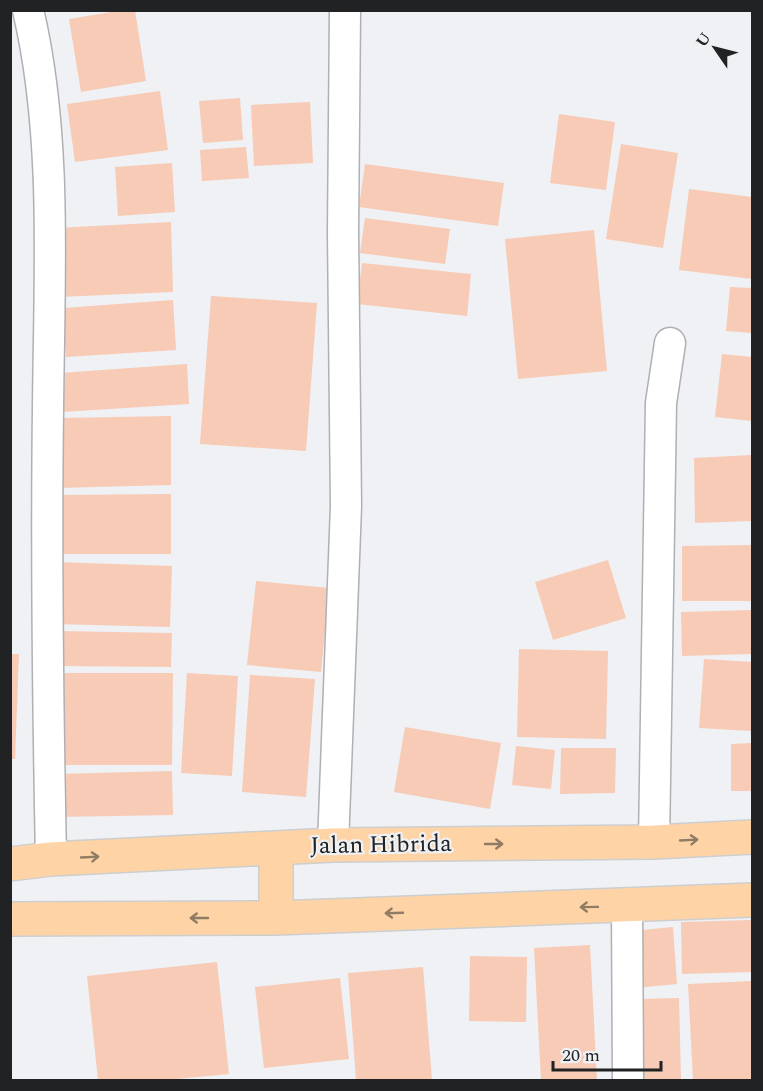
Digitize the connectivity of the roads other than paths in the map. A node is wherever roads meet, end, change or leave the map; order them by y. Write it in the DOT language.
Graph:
graph roads {
  1 [pos="18,10"];
  2 [pos="28,10"];
  3 [pos="345,10"];
  4 [pos="10,11"];
  5 [pos="670,343"];
  6 [pos="753,837"];
  7 [pos="654,842"];
  8 [pos="333,845"];
  9 [pos="276,849"];
  10 [pos="51,859"];
  11 [pos="10,864"];
  12 [pos="753,900"];
  13 [pos="627,907"];
  14 [pos="10,918"];
  15 [pos="276,918"];
  16 [pos="628,1080"];
  1 -- 4 [label="street"];
  2 -- 10 [label="street"];
  3 -- 8 [label="street"];
  5 -- 7 [label="street"];
  7 -- 6 [label="main road, Jalan Hibrida, one-way"];
  8 -- 7 [label="main road, Jalan Hibrida, one-way"];
  8 -- 9 [label="main road, Jalan Hibrida"];
  10 -- 9 [label="main road, Jalan Hibrida, one-way"];
  9 -- 15 [label="main road"];
  10 -- 11 [label="main road, Jalan Hibrida"];
  12 -- 13 [label="main road"];
  13 -- 15 [label="main road, one-way"];
  13 -- 16 [label="street"];
  15 -- 14 [label="main road, one-way"];
}
